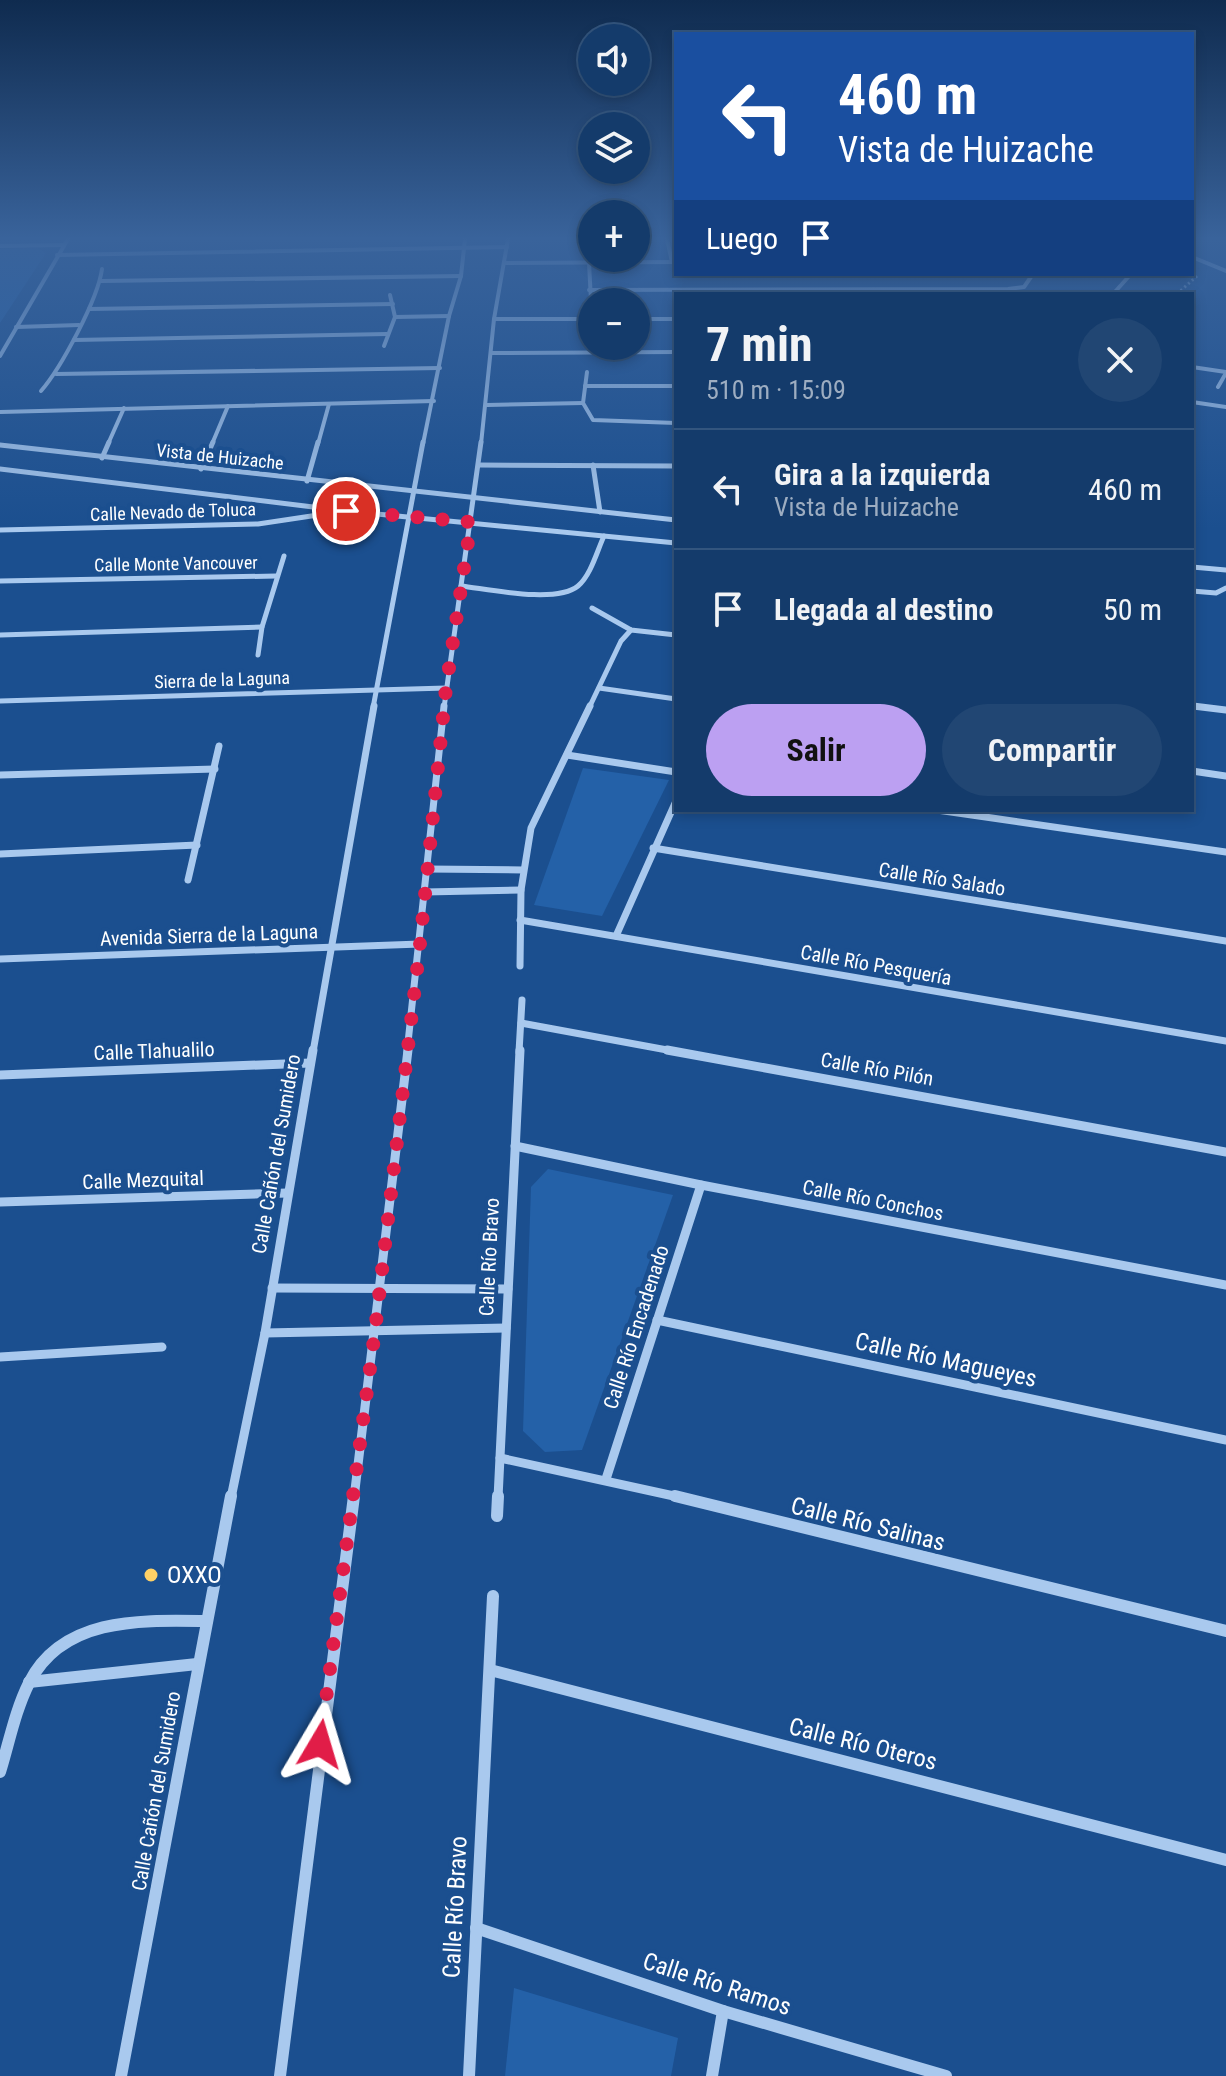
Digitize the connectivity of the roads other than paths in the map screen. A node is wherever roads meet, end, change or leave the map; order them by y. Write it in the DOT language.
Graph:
graph roads {
  1 [pos="11,336"];
  2 [pos="75,336"];
  3 [pos="289,336"];
  4 [pos="387,336"];
  5 [pos="446,336"];
  6 [pos="493,336"];
  7 [pos="74,340"];
  8 [pos="384,346"];
  9 [pos="674,352"];
  10 [pos="491,353"];
  11 [pos="0,356"];
  12 [pos="1194,367"];
  13 [pos="440,368"];
  14 [pos="587,372"];
  15 [pos="1226,373"];
  16 [pos="56,374"];
  17 [pos="585,386"];
  18 [pos="674,386"];
  19 [pos="1218,387"];
  20 [pos="41,391"];
  21 [pos="434,401"];
  22 [pos="1194,402"];
  23 [pos="583,403"];
  24 [pos="329,404"];
  25 [pos="487,405"];
  26 [pos="228,406"];
  27 [pos="1226,407"];
  28 [pos="124,408"];
  29 [pos="0,412"];
  30 [pos="674,423"];
  31 [pos="0,445"];
  32 [pos="102,458"];
  33 [pos="479,465"];
  34 [pos="593,465"];
  35 [pos="674,466"];
  36 [pos="0,469"];
  37 [pos="201,469"];
  38 [pos="307,481"];
  39 [pos="413,493"];
  40 [pos="474,498"];
  41 [pos="346,511"];
  42 [pos="600,512"];
  43 [pos="410,516"];
  44 [pos="674,520"];
  45 [pos="471,522"];
  46 [pos="0,530"];
  47 [pos="604,536"];
  48 [pos="674,543"];
  49 [pos="284,556"];
  50 [pos="1194,567"];
  51 [pos="1226,570"];
  52 [pos="276,576"];
  53 [pos="0,581"];
  54 [pos="461,586"];
  55 [pos="1226,588"];
  56 [pos="1194,591"];
  57 [pos="592,608"];
  58 [pos="262,627"];
  59 [pos="631,630"];
  60 [pos="0,635"];
  61 [pos="674,635"];
  62 [pos="258,655"];
  63 [pos="446,688"];
  64 [pos="599,688"];
  65 [pos="378,690"];
  66 [pos="674,699"];
  67 [pos="0,701"];
  68 [pos="1194,706"];
  69 [pos="1226,710"];
  70 [pos="219,746"];
  71 [pos="567,755"];
  72 [pos="215,769"];
  73 [pos="1194,771"];
  74 [pos="674,772"];
  75 [pos="0,775"];
  76 [pos="1226,776"];
  77 [pos="674,805"];
  78 [pos="951,812"];
  79 [pos="197,845"];
  80 [pos="653,848"];
  81 [pos="1226,852"];
  82 [pos="0,854"];
  83 [pos="427,869"];
  84 [pos="523,870"];
  85 [pos="188,880"];
  86 [pos="521,890"];
  87 [pos="425,892"];
  88 [pos="520,920"];
  89 [pos="616,936"];
  90 [pos="1226,941"];
  91 [pos="420,944"];
  92 [pos="330,946"];
  93 [pos="0,959"];
  94 [pos="520,966"];
  95 [pos="522,1000"];
  96 [pos="521,1023"];
  97 [pos="1226,1041"];
  98 [pos="310,1063"];
  99 [pos="0,1075"];
  100 [pos="515,1146"];
  101 [pos="1226,1152"];
  102 [pos="701,1185"];
  103 [pos="287,1193"];
  104 [pos="0,1202"];
  105 [pos="1226,1285"];
  106 [pos="272,1288"];
  107 [pos="378,1289"];
  108 [pos="508,1289"];
  109 [pos="657,1320"];
  110 [pos="506,1328"];
  111 [pos="375,1331"];
  112 [pos="265,1333"];
  113 [pos="162,1347"];
  114 [pos="0,1357"];
  115 [pos="1226,1440"];
  116 [pos="500,1458"];
  117 [pos="606,1479"];
  118 [pos="497,1516"];
  119 [pos="493,1596"];
  120 [pos="205,1621"];
  121 [pos="1226,1631"];
  122 [pos="197,1664"];
  123 [pos="490,1670"];
  124 [pos="29,1682"];
  125 [pos="0,1772"];
  126 [pos="1226,1860"];
  127 [pos="476,1928"];
  128 [pos="723,2011"];
  129 [pos="121,2076"];
  130 [pos="280,2076"];
  131 [pos="469,2076"];
  132 [pos="712,2076"];
  133 [pos="946,2076"];
  1 -- 11 [label="street"];
  2 -- 7 [label="street"];
  3 -- 7 [label="street"];
  4 -- 8 [label="street"];
  5 -- 13 [label="street, Calle Cañón del Sumidero"];
  6 -- 10 [label="street"];
  7 -- 16 [label="street"];
  9 -- 10 [label="street"];
  10 -- 25 [label="street"];
  12 -- 15 [label="street"];
  13 -- 16 [label="street"];
  13 -- 21 [label="street, Calle Cañón del Sumidero"];
  14 -- 17 [label="street"];
  15 -- 19 [label="street"];
  16 -- 20 [label="street"];
  17 -- 18 [label="street"];
  17 -- 23 [label="street"];
  21 -- 24 [label="street"];
  21 -- 39 [label="street, Calle Cañón del Sumidero"];
  22 -- 27 [label="street"];
  23 -- 25 [label="street"];
  23 -- 30 [label="street"];
  24 -- 26 [label="street"];
  24 -- 38 [label="street"];
  25 -- 33 [label="street"];
  26 -- 28 [label="street"];
  26 -- 37 [label="street"];
  28 -- 29 [label="street"];
  28 -- 32 [label="street"];
  31 -- 32 [label="street, Vista de Huizache"];
  32 -- 37 [label="street, Vista de Huizache"];
  33 -- 34 [label="street"];
  33 -- 40 [label="street"];
  34 -- 35 [label="street"];
  34 -- 42 [label="street"];
  36 -- 41 [label="street, Vista de Huizache"];
  37 -- 38 [label="street, Vista de Huizache"];
  38 -- 39 [label="street, Vista de Huizache"];
  39 -- 40 [label="street, Vista de Huizache"];
  39 -- 43 [label="street, Calle Cañón del Sumidero"];
  40 -- 42 [label="street, Vista de Huizache"];
  40 -- 45 [label="street"];
  41 -- 43 [label="street, Vista de Huizache"];
  41 -- 46 [label="street, Calle Nevado de Toluca"];
  42 -- 44 [label="street, Vista de Huizache"];
  43 -- 45 [label="street, Vista de Huizache"];
  43 -- 65 [label="street, Calle Cañón del Sumidero"];
  45 -- 47 [label="street, Vista de Huizache"];
  45 -- 54 [label="street"];
  47 -- 48 [label="street, Vista de Huizache"];
  47 -- 54 [label="street"];
  49 -- 52 [label="street"];
  50 -- 51 [label="street"];
  52 -- 53 [label="street, Calle Monte Vancouver"];
  52 -- 58 [label="street, Calle Monte Vancouver"];
  54 -- 63 [label="street"];
  55 -- 56 [label="street"];
  57 -- 59 [label="street"];
  58 -- 60 [label="street"];
  58 -- 62 [label="street, Calle Monte Vancouver"];
  59 -- 61 [label="street"];
  59 -- 64 [label="street"];
  63 -- 65 [label="street, Sierra de la Laguna"];
  63 -- 83 [label="street"];
  64 -- 66 [label="street"];
  64 -- 71 [label="street"];
  65 -- 67 [label="street, Sierra de la Laguna"];
  65 -- 92 [label="street, Calle Cañón del Sumidero"];
  68 -- 69 [label="street"];
  70 -- 72 [label="street"];
  71 -- 74 [label="street"];
  71 -- 84 [label="street"];
  72 -- 75 [label="street"];
  72 -- 79 [label="street"];
  73 -- 76 [label="street"];
  77 -- 80 [label="street"];
  78 -- 81 [label="street"];
  79 -- 82 [label="street"];
  79 -- 85 [label="street"];
  80 -- 89 [label="street"];
  80 -- 90 [label="street, Calle Río Salado"];
  83 -- 84 [label="street"];
  83 -- 87 [label="street"];
  84 -- 86 [label="street"];
  86 -- 87 [label="street"];
  86 -- 88 [label="street"];
  87 -- 91 [label="street"];
  88 -- 89 [label="street, Calle Río Pesquería"];
  88 -- 94 [label="street"];
  89 -- 97 [label="street, Calle Río Pesquería"];
  91 -- 92 [label="street, Avenida Sierra de la Laguna"];
  91 -- 107 [label="street"];
  92 -- 93 [label="street, Avenida Sierra de la Laguna"];
  92 -- 98 [label="street, Calle Cañón del Sumidero"];
  95 -- 96 [label="street, Calle Río Bravo"];
  96 -- 100 [label="street, Calle Río Bravo"];
  96 -- 101 [label="street, Calle Río Pilón"];
  98 -- 99 [label="street, Calle Tlahualilo"];
  98 -- 103 [label="street, Calle Cañón del Sumidero"];
  100 -- 102 [label="street, Calle Río Conchos"];
  100 -- 108 [label="street, Calle Río Bravo"];
  102 -- 105 [label="street, Calle Río Conchos"];
  102 -- 109 [label="street, Calle Río Encadenado"];
  103 -- 104 [label="street, Calle Mezquital"];
  103 -- 106 [label="street, Calle Cañón del Sumidero"];
  106 -- 107 [label="street"];
  106 -- 112 [label="street, Calle Cañón del Sumidero"];
  107 -- 108 [label="street"];
  107 -- 111 [label="street"];
  108 -- 110 [label="street, Calle Río Bravo"];
  109 -- 115 [label="street, Calle Río Magueyes"];
  109 -- 117 [label="street, Calle Río Encadenado"];
  110 -- 111 [label="street"];
  110 -- 116 [label="street, Calle Río Bravo"];
  111 -- 112 [label="street"];
  111 -- 130 [label="street"];
  112 -- 120 [label="street, Calle Cañón del Sumidero"];
  113 -- 114 [label="street"];
  116 -- 117 [label="street, Calle Río Salinas"];
  116 -- 118 [label="street, Calle Río Bravo"];
  117 -- 121 [label="street, Calle Río Salinas"];
  119 -- 123 [label="street, Calle Río Bravo"];
  120 -- 122 [label="street, Calle Cañón del Sumidero"];
  120 -- 124 [label="street"];
  122 -- 124 [label="street"];
  122 -- 129 [label="street, Calle Cañón del Sumidero"];
  123 -- 126 [label="street, Calle Río Oteros"];
  123 -- 127 [label="street, Calle Río Bravo"];
  124 -- 125 [label="street"];
  127 -- 128 [label="street, Calle Río Ramos"];
  127 -- 131 [label="street, Calle Río Bravo"];
  128 -- 132 [label="street"];
  128 -- 133 [label="street, Calle Río Ramos"];
}
